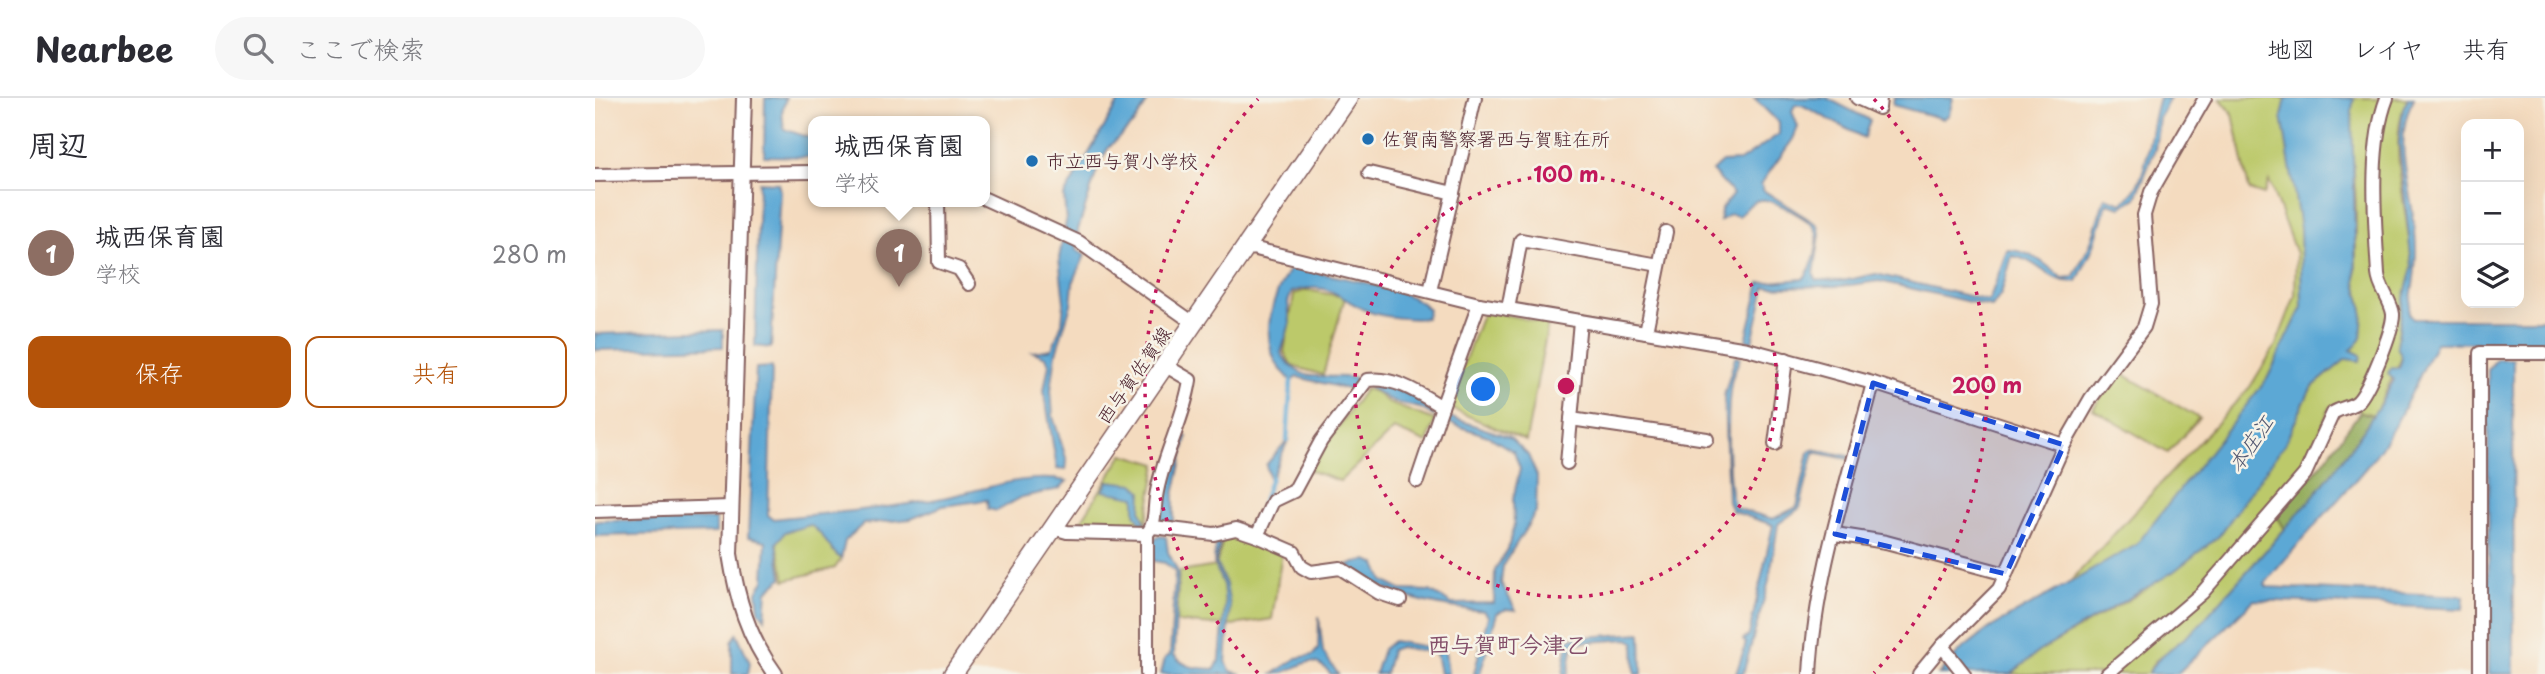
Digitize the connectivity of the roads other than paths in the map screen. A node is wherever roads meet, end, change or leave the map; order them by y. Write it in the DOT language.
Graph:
graph roads {
  1 [pos="744,98"];
  2 [pos="1348,98"];
  3 [pos="1475,98"];
  4 [pos="1857,98"];
  5 [pos="1881,98"];
  6 [pos="2205,98"];
  7 [pos="2387,98"];
  8 [pos="742,171"];
  9 [pos="808,172"];
  10 [pos="1369,173"];
  11 [pos="595,175"];
  12 [pos="1453,193"];
  13 [pos="990,202"];
  14 [pos="938,207"];
  15 [pos="1666,232"];
  16 [pos="1248,247"];
  17 [pos="1659,265"];
  18 [pos="969,284"];
  19 [pos="1430,291"];
  20 [pos="1479,304"];
  21 [pos="1508,309"];
  22 [pos="1580,321"];
  23 [pos="1195,324"];
  24 [pos="1646,332"];
  25 [pos="2545,353"];
  26 [pos="1786,359"];
  27 [pos="1166,366"];
  28 [pos="1873,383"];
  29 [pos="1442,407"];
  30 [pos="1571,419"];
  31 [pos="1707,439"];
  32 [pos="1775,444"];
  33 [pos="2064,444"];
  34 [pos="1567,463"];
  35 [pos="1417,481"];
  36 [pos="731,507"];
  37 [pos="595,511"];
  38 [pos="1053,528"];
  39 [pos="1150,530"];
  40 [pos="1835,534"];
  41 [pos="1257,536"];
  42 [pos="2006,574"];
  43 [pos="1400,600"];
  44 [pos="1943,648"];
  45 [pos="775,674"];
  46 [pos="953,674"];
  47 [pos="1147,674"];
  48 [pos="1810,674"];
  49 [pos="1919,674"];
  50 [pos="1963,674"];
  51 [pos="2107,674"];
  52 [pos="2480,674"];
  1 -- 8 [label="street"];
  2 -- 16 [label="main road, 西与賀佐賀線"];
  3 -- 12 [label="street"];
  4 -- 5 [label="street"];
  6 -- 33 [label="street"];
  7 -- 51 [label="street"];
  8 -- 9 [label="street"];
  8 -- 11 [label="street"];
  8 -- 36 [label="street"];
  10 -- 12 [label="street"];
  12 -- 19 [label="street"];
  13 -- 23 [label="street"];
  14 -- 18 [label="street"];
  15 -- 17 [label="street"];
  16 -- 19 [label="street"];
  16 -- 23 [label="main road, 西与賀佐賀線"];
  17 -- 21 [label="street"];
  17 -- 24 [label="street"];
  19 -- 20 [label="street"];
  20 -- 21 [label="street"];
  20 -- 29 [label="street"];
  21 -- 22 [label="street"];
  22 -- 24 [label="street"];
  22 -- 30 [label="street"];
  23 -- 27 [label="main road, 西与賀佐賀線"];
  24 -- 26 [label="street"];
  25 -- 52 [label="street"];
  26 -- 28 [label="street"];
  26 -- 32 [label="street"];
  27 -- 38 [label="main road, 西与賀佐賀線"];
  27 -- 39 [label="street"];
  28 -- 33 [label="street"];
  28 -- 40 [label="street"];
  29 -- 35 [label="street"];
  29 -- 41 [label="street"];
  30 -- 31 [label="street"];
  30 -- 34 [label="street"];
  33 -- 42 [label="street"];
  36 -- 37 [label="street"];
  36 -- 45 [label="street"];
  38 -- 39 [label="street"];
  38 -- 46 [label="main road, 西与賀佐賀線"];
  39 -- 41 [label="street"];
  39 -- 47 [label="street"];
  40 -- 42 [label="street"];
  40 -- 48 [label="street"];
  41 -- 43 [label="street"];
  42 -- 44 [label="street"];
  44 -- 49 [label="street"];
  44 -- 50 [label="street"];
}
